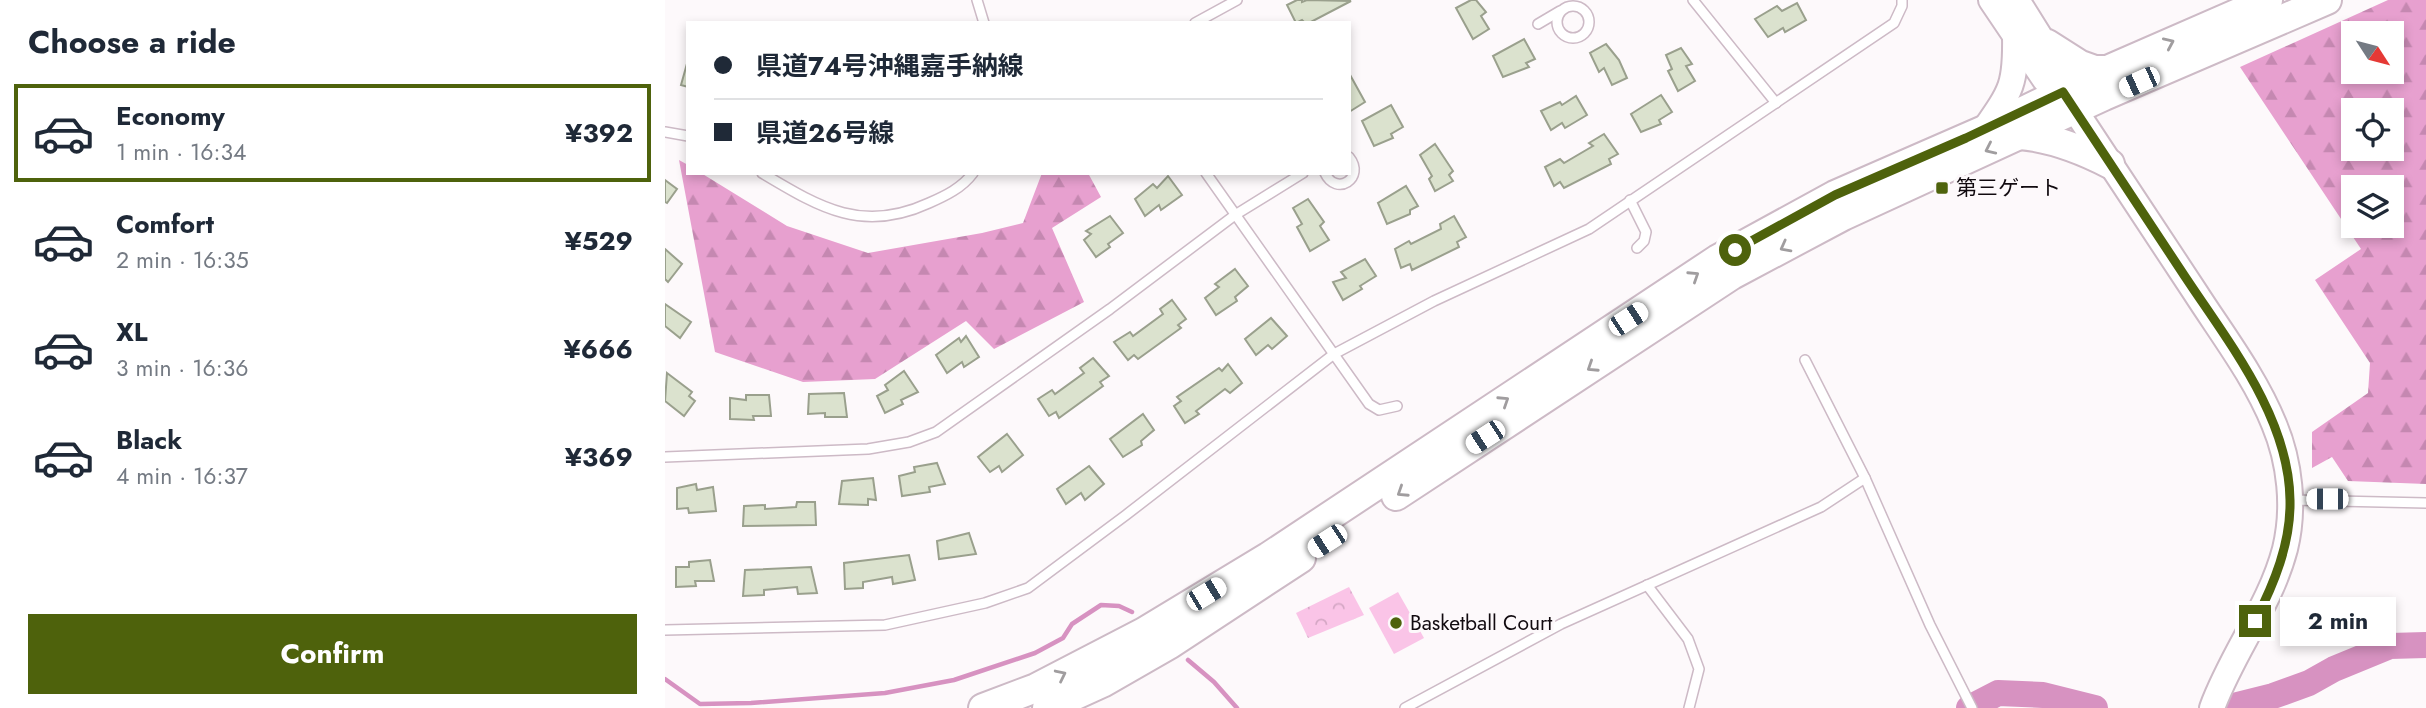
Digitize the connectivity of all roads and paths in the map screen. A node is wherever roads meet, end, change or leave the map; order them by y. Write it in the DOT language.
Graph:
graph roads {
  1 [pos="977,0"];
  2 [pos="1237,0"];
  3 [pos="1584,0"];
  4 [pos="1693,0"];
  5 [pos="1902,0"];
  6 [pos="1991,0"];
  7 [pos="2017,0"];
  8 [pos="2327,0"];
  9 [pos="2274,10"];
  10 [pos="983,21"];
  11 [pos="1199,21"];
  12 [pos="1538,24"];
  13 [pos="2015,35"];
  14 [pos="2041,38"];
  15 [pos="2112,68"];
  16 [pos="2069,101"];
  17 [pos="1776,103"];
  18 [pos="1984,130"];
  19 [pos="665,132"];
  20 [pos="2020,135"];
  21 [pos="686,136"];
  22 [pos="1351,160"];
  23 [pos="2110,164"];
  24 [pos="765,175"];
  25 [pos="971,175"];
  26 [pos="1207,175"];
  27 [pos="1300,175"];
  28 [pos="1326,175"];
  29 [pos="1630,200"];
  30 [pos="1235,215"];
  31 [pos="1637,248"];
  32 [pos="1333,354"];
  33 [pos="1805,360"];
  34 [pos="1397,406"];
  35 [pos="665,457"];
  36 [pos="1865,478"];
  37 [pos="2290,500"];
  38 [pos="2426,503"];
  39 [pos="1647,585"];
  40 [pos="665,630"];
  41 [pos="994,707"];
  42 [pos="1047,708"];
  43 [pos="1405,708"];
  44 [pos="1689,708"];
  45 [pos="1972,708"];
  46 [pos="2212,708"];
  1 -- 10 [label="lane"];
  2 -- 11 [label="lane"];
  3 -- 12 [label="lane"];
  4 -- 17 [label="lane"];
  5 -- 17 [label="lane"];
  6 -- 13 [label="main road"];
  7 -- 14 [label="main road"];
  8 -- 9 [label="main road"];
  15 -- 9 [label="main road, one-way"];
  9 -- 16 [label="main road"];
  13 -- 16 [label="main road"];
  13 -- 18 [label="main road"];
  14 -- 15 [label="main road"];
  14 -- 16 [label="main road"];
  15 -- 16 [label="main road"];
  16 -- 18 [label="main road"];
  16 -- 20 [label="main road"];
  16 -- 23 [label="main road"];
  17 -- 29 [label="lane"];
  41 -- 18 [label="main road, one-way"];
  19 -- 21 [label="lane"];
  20 -- 23 [label="main road"];
  20 -- 42 [label="main road, one-way"];
  22 -- 28 [label="lane"];
  23 -- 37 [label="main road"];
  24 -- 25 [label="lane"];
  26 -- 30 [label="lane"];
  27 -- 30 [label="lane"];
  29 -- 31 [label="lane"];
  29 -- 32 [label="lane"];
  30 -- 32 [label="lane"];
  30 -- 35 [label="lane"];
  32 -- 34 [label="lane"];
  32 -- 40 [label="lane"];
  33 -- 36 [label="lane"];
  36 -- 39 [label="lane"];
  36 -- 45 [label="lane"];
  37 -- 38 [label="lane"];
  37 -- 46 [label="main road"];
  39 -- 43 [label="lane"];
  39 -- 44 [label="lane"];
}
